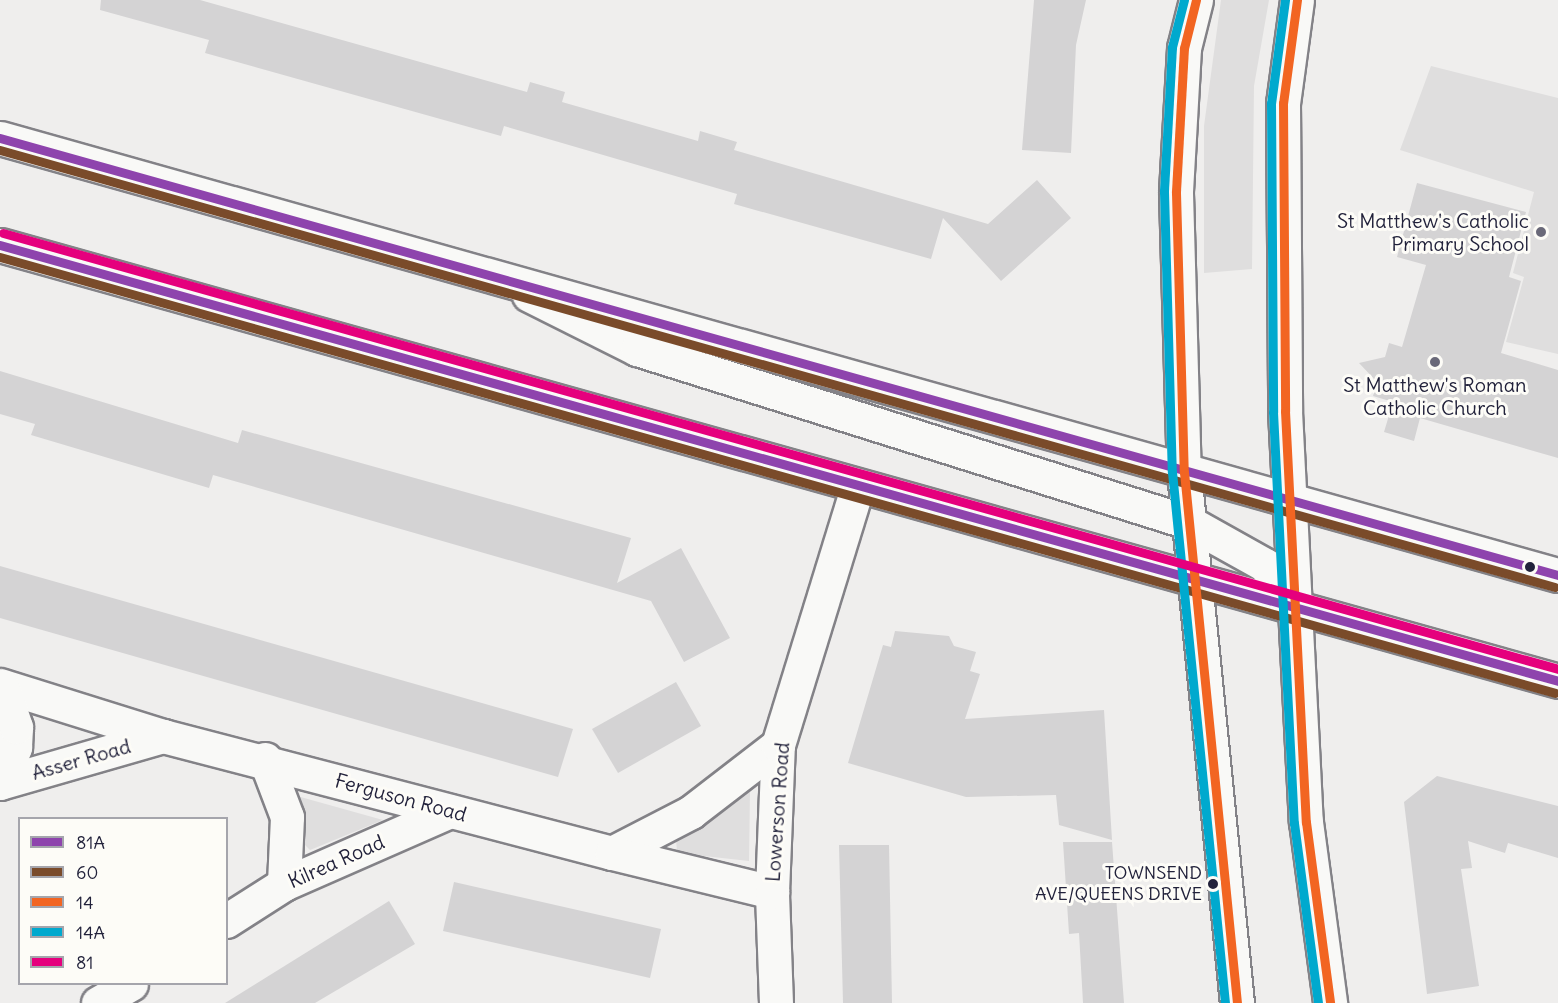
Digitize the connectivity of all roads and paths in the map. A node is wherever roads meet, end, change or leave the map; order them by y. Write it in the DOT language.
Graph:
graph roads {
  1 [pos="1196,0"];
  2 [pos="1298,0"];
  3 [pos="0,138"];
  4 [pos="0,245"];
  5 [pos="490,276"];
  6 [pos="1184,472"];
  7 [pos="857,488"];
  8 [pos="1290,499"];
  9 [pos="1188,522"];
  10 [pos="1558,575"];
  11 [pos="1194,578"];
  12 [pos="1293,606"];
  13 [pos="1558,681"];
  14 [pos="1,685"];
  15 [pos="163,736"];
  16 [pos="778,745"];
  17 [pos="265,759"];
  18 [pos="0,783"];
  19 [pos="450,811"];
  20 [pos="612,853"];
  21 [pos="284,884"];
  22 [pos="772,892"];
  23 [pos="228,920"];
  24 [pos="129,985"];
  25 [pos="98,1003"];
  26 [pos="776,1003"];
  27 [pos="1237,1003"];
  28 [pos="1330,1003"];
  1 -- 6 [label="main road"];
  2 -- 8 [label="main road"];
  3 -- 5 [label="main road"];
  4 -- 7 [label="main road"];
  5 -- 6 [label="main road"];
  5 -- 9 [label="main road"];
  6 -- 8 [label="main road"];
  6 -- 9 [label="main road"];
  7 -- 11 [label="main road"];
  7 -- 16 [label="main road, Lowerson Road"];
  8 -- 10 [label="main road"];
  8 -- 12 [label="main road"];
  9 -- 11 [label="main road"];
  9 -- 12 [label="main road"];
  11 -- 12 [label="main road"];
  11 -- 27 [label="main road"];
  12 -- 13 [label="main road"];
  12 -- 28 [label="main road"];
  14 -- 15 [label="main road, Ferguson Road"];
  14 -- 18 [label="main road"];
  15 -- 17 [label="main road, Ferguson Road"];
  15 -- 18 [label="main road, Asser Road"];
  16 -- 20 [label="main road"];
  16 -- 22 [label="main road, Lowerson Road"];
  17 -- 19 [label="main road, Ferguson Road"];
  17 -- 21 [label="main road"];
  19 -- 20 [label="main road, Ferguson Road"];
  19 -- 21 [label="main road, Kilrea Road"];
  20 -- 22 [label="main road, Ferguson Road"];
  21 -- 23 [label="main road, Kilrea Road"];
  22 -- 26 [label="main road, Lowerson Road"];
  24 -- 25 [label="main road"];
}
